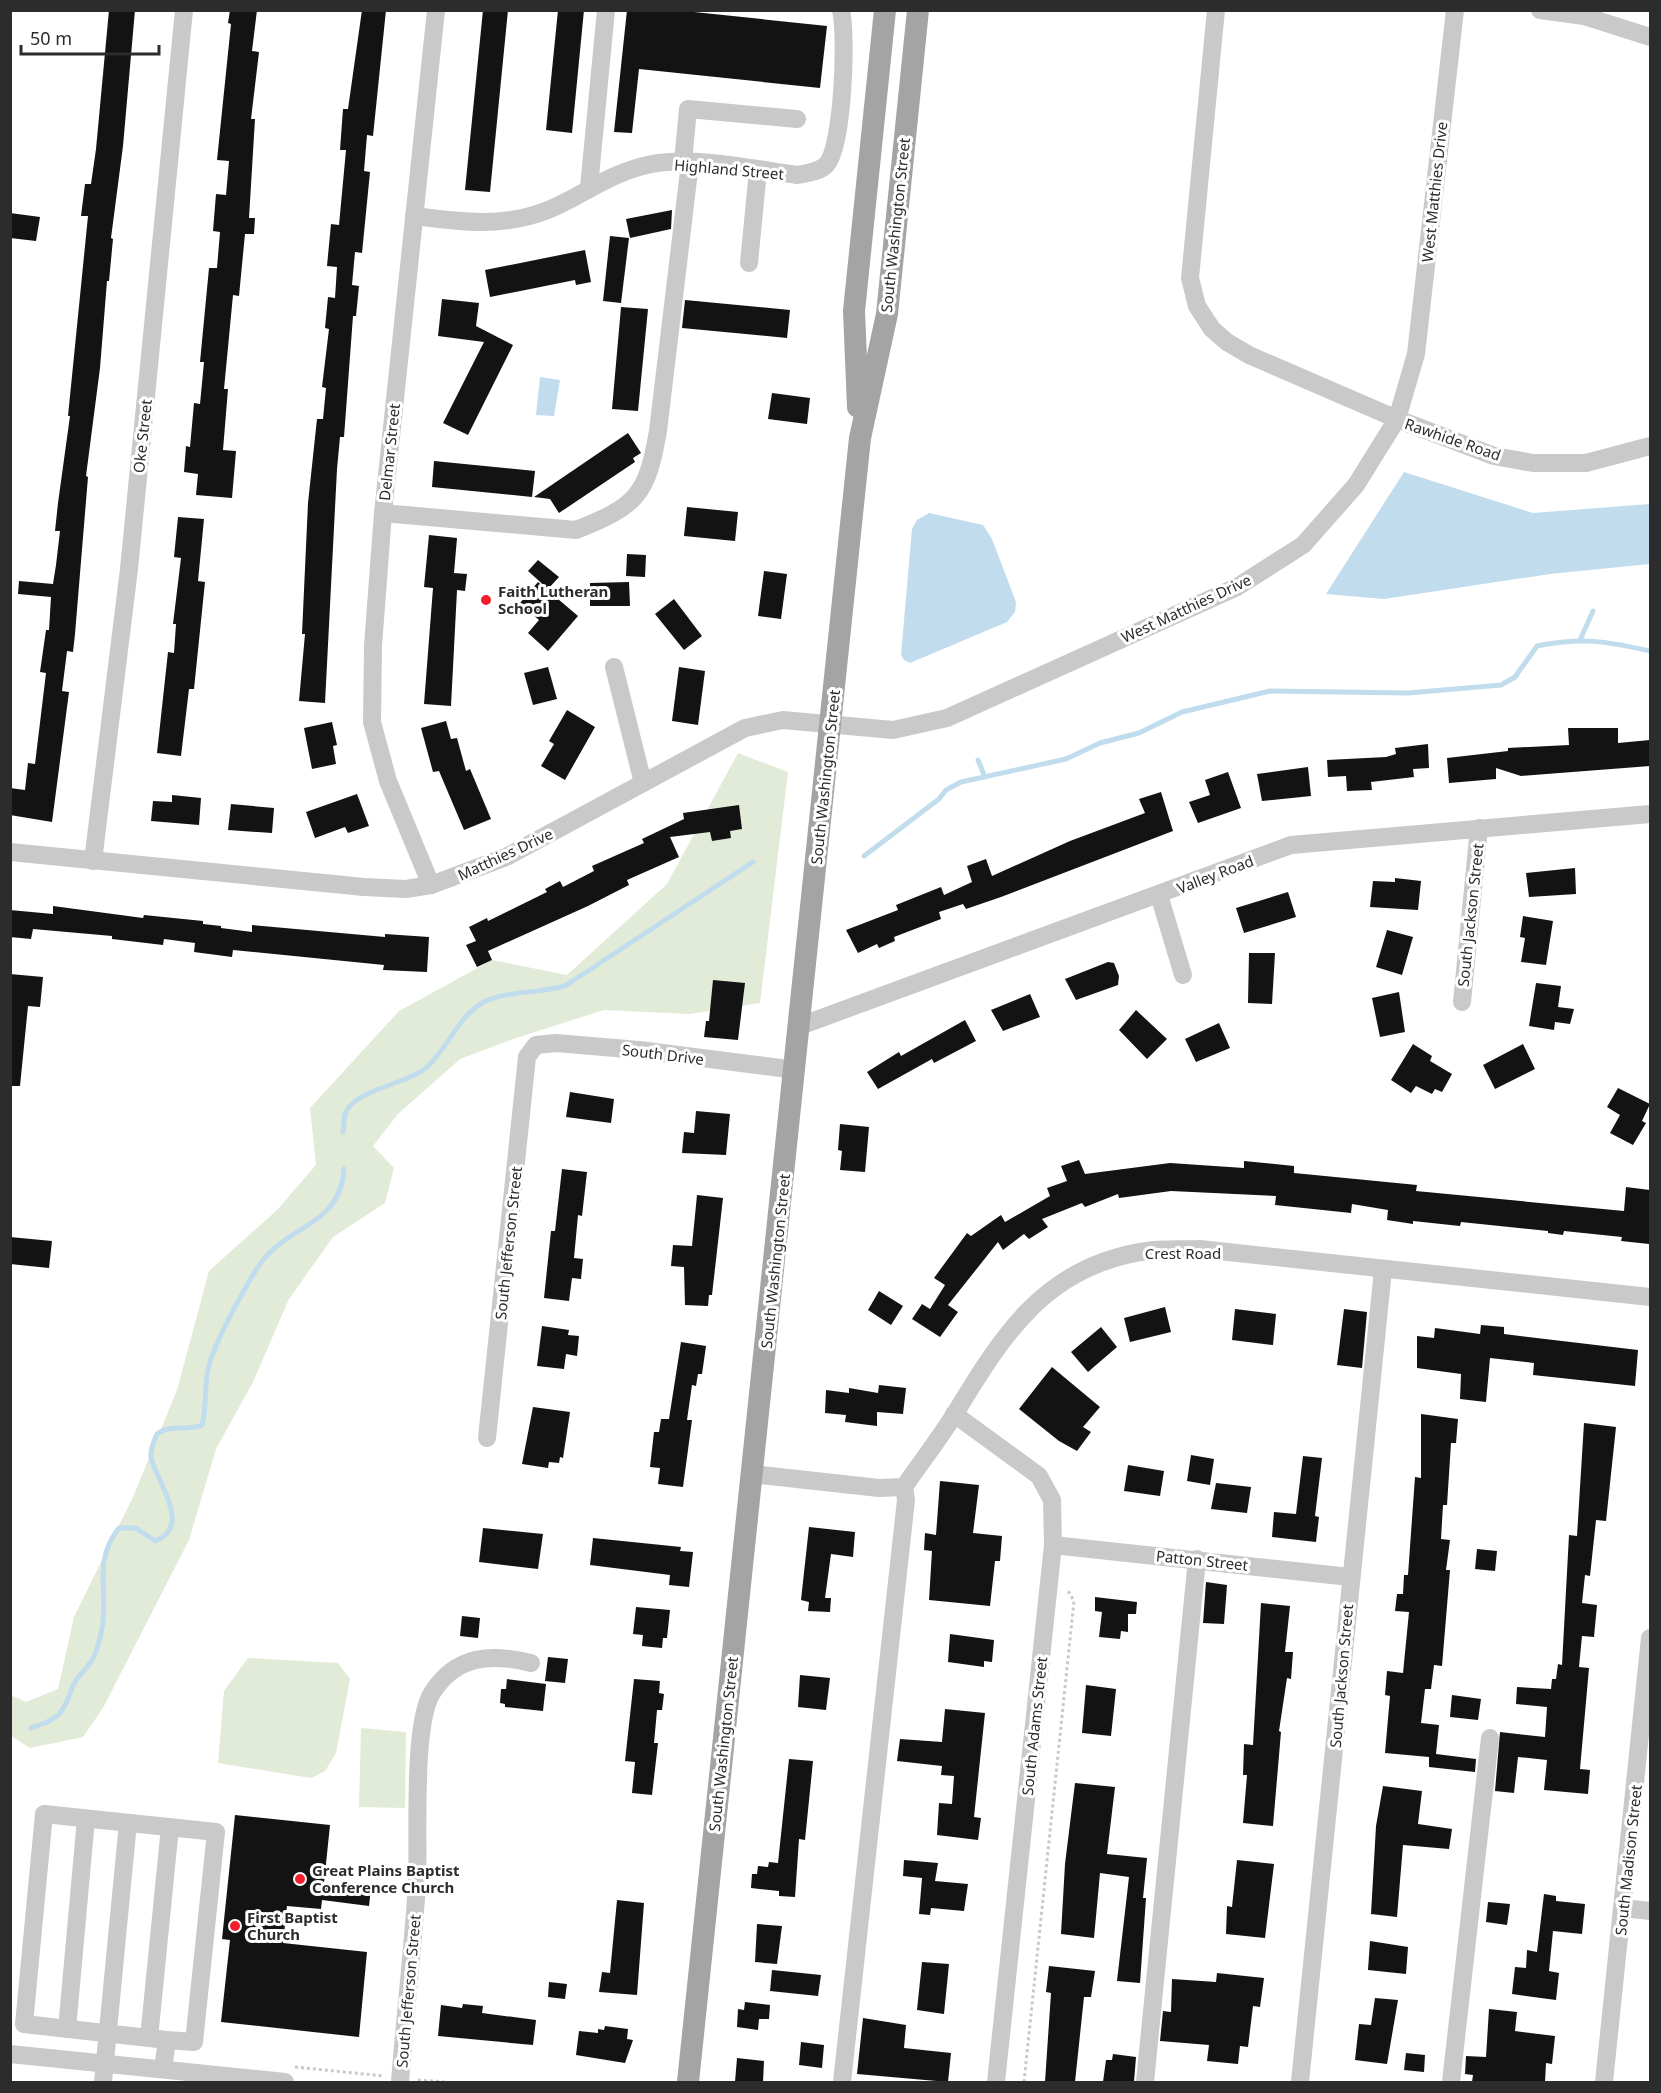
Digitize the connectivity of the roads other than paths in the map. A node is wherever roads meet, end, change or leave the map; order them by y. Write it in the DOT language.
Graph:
graph roads {
  1 [pos="184,10"];
  2 [pos="436,10"];
  3 [pos="606,10"];
  4 [pos="841,10"];
  5 [pos="885,10"];
  6 [pos="918,10"];
  7 [pos="1216,10"];
  8 [pos="1455,10"];
  9 [pos="1540,10"];
  10 [pos="1650,37"];
  11 [pos="797,119"];
  12 [pos="687,163"];
  13 [pos="758,170"];
  14 [pos="589,187"];
  15 [pos="414,216"];
  16 [pos="749,263"];
  17 [pos="1397,419"];
  18 [pos="860,438"];
  19 [pos="1650,446"];
  20 [pos="383,513"];
  21 [pos="614,667"];
  22 [pos="831,723"];
  23 [pos="643,783"];
  24 [pos="1650,814"];
  25 [pos="1479,828"];
  26 [pos="10,852"];
  27 [pos="93,861"];
  28 [pos="430,885"];
  29 [pos="1159,895"];
  30 [pos="1183,975"];
  31 [pos="1462,1002"];
  32 [pos="800,1026"];
  33 [pos="532,1049"];
  34 [pos="796,1070"];
  35 [pos="1383,1270"];
  36 [pos="1650,1297"];
  37 [pos="954,1414"];
  38 [pos="487,1438"];
  39 [pos="752,1474"];
  40 [pos="904,1487"];
  41 [pos="1053,1545"];
  42 [pos="1197,1559"];
  43 [pos="1350,1577"];
  44 [pos="1650,1638"];
  45 [pos="531,1663"];
  46 [pos="1490,1738"];
  47 [pos="86,1819"];
  48 [pos="128,1823"];
  49 [pos="170,1827"];
  50 [pos="1623,1908"];
  51 [pos="1650,1911"];
  52 [pos="29,2025"];
  53 [pos="67,2029"];
  54 [pos="108,2034"];
  55 [pos="158,2039"];
  56 [pos="10,2054"];
  57 [pos="31,2056"];
  58 [pos="105,2064"];
  59 [pos="163,2069"];
  60 [pos="103,2082"];
  61 [pos="285,2082"];
  62 [pos="400,2082"];
  63 [pos="688,2082"];
  64 [pos="842,2082"];
  65 [pos="996,2082"];
  66 [pos="1144,2082"];
  67 [pos="1300,2082"];
  68 [pos="1451,2082"];
  69 [pos="1604,2082"];
  1 -- 27 [label="street, Oke Street"];
  2 -- 15 [label="street, Delmar Street"];
  3 -- 14 [label="street"];
  4 -- 13 [label="street, Highland Street"];
  5 -- 18 [label="main road, South Washington Street"];
  6 -- 18 [label="main road, South Washington Street"];
  7 -- 17 [label="street, Rawhide Road"];
  8 -- 17 [label="street, West Matthies Drive"];
  9 -- 10 [label="street"];
  11 -- 12 [label="street"];
  12 -- 13 [label="street, Highland Street"];
  12 -- 14 [label="street, Highland Street"];
  12 -- 20 [label="street"];
  13 -- 16 [label="street"];
  14 -- 15 [label="street, Highland Street"];
  15 -- 20 [label="street, Delmar Street"];
  17 -- 19 [label="street, Rawhide Road"];
  17 -- 22 [label="street, West Matthies Drive"];
  18 -- 22 [label="main road, South Washington Street"];
  20 -- 28 [label="street, Delmar Street"];
  21 -- 23 [label="street"];
  22 -- 23 [label="street, Matthies Drive"];
  22 -- 32 [label="main road, South Washington Street"];
  23 -- 28 [label="street, Matthies Drive"];
  24 -- 25 [label="street, Valley Road"];
  25 -- 29 [label="street, Valley Road"];
  25 -- 31 [label="street, South Jackson Street"];
  26 -- 27 [label="street, Matthies Drive"];
  27 -- 28 [label="street, Matthies Drive"];
  29 -- 30 [label="street"];
  29 -- 32 [label="street, Valley Road"];
  32 -- 34 [label="main road, South Washington Street"];
  33 -- 34 [label="street, South Drive"];
  33 -- 38 [label="street, South Jefferson Street"];
  34 -- 39 [label="main road, South Washington Street"];
  35 -- 36 [label="street, Crest Road"];
  35 -- 37 [label="street, Crest Road"];
  35 -- 43 [label="street, South Jackson Street"];
  37 -- 40 [label="street, Crest Road"];
  37 -- 41 [label="street, South Adams Street"];
  39 -- 40 [label="street"];
  39 -- 63 [label="main road, South Washington Street"];
  40 -- 64 [label="street"];
  41 -- 42 [label="street, Patton Street"];
  41 -- 65 [label="street, South Adams Street"];
  42 -- 43 [label="street, Patton Street"];
  42 -- 66 [label="street"];
  43 -- 67 [label="street, South Jackson Street"];
  44 -- 50 [label="street, South Madison Street"];
  45 -- 62 [label="street, South Jefferson Street"];
  46 -- 68 [label="street"];
  47 -- 48 [label="street"];
  47 -- 52 [label="street"];
  47 -- 53 [label="street"];
  48 -- 49 [label="street"];
  48 -- 54 [label="street"];
  49 -- 55 [label="street"];
  49 -- 55 [label="street"];
  50 -- 51 [label="street"];
  50 -- 69 [label="street, South Madison Street"];
  52 -- 53 [label="street"];
  52 -- 57 [label="street"];
  53 -- 54 [label="street"];
  54 -- 55 [label="street"];
  54 -- 58 [label="street"];
  55 -- 59 [label="street"];
  56 -- 57 [label="street"];
  57 -- 58 [label="street"];
  58 -- 59 [label="street"];
  58 -- 60 [label="street"];
  59 -- 61 [label="street"];
}
